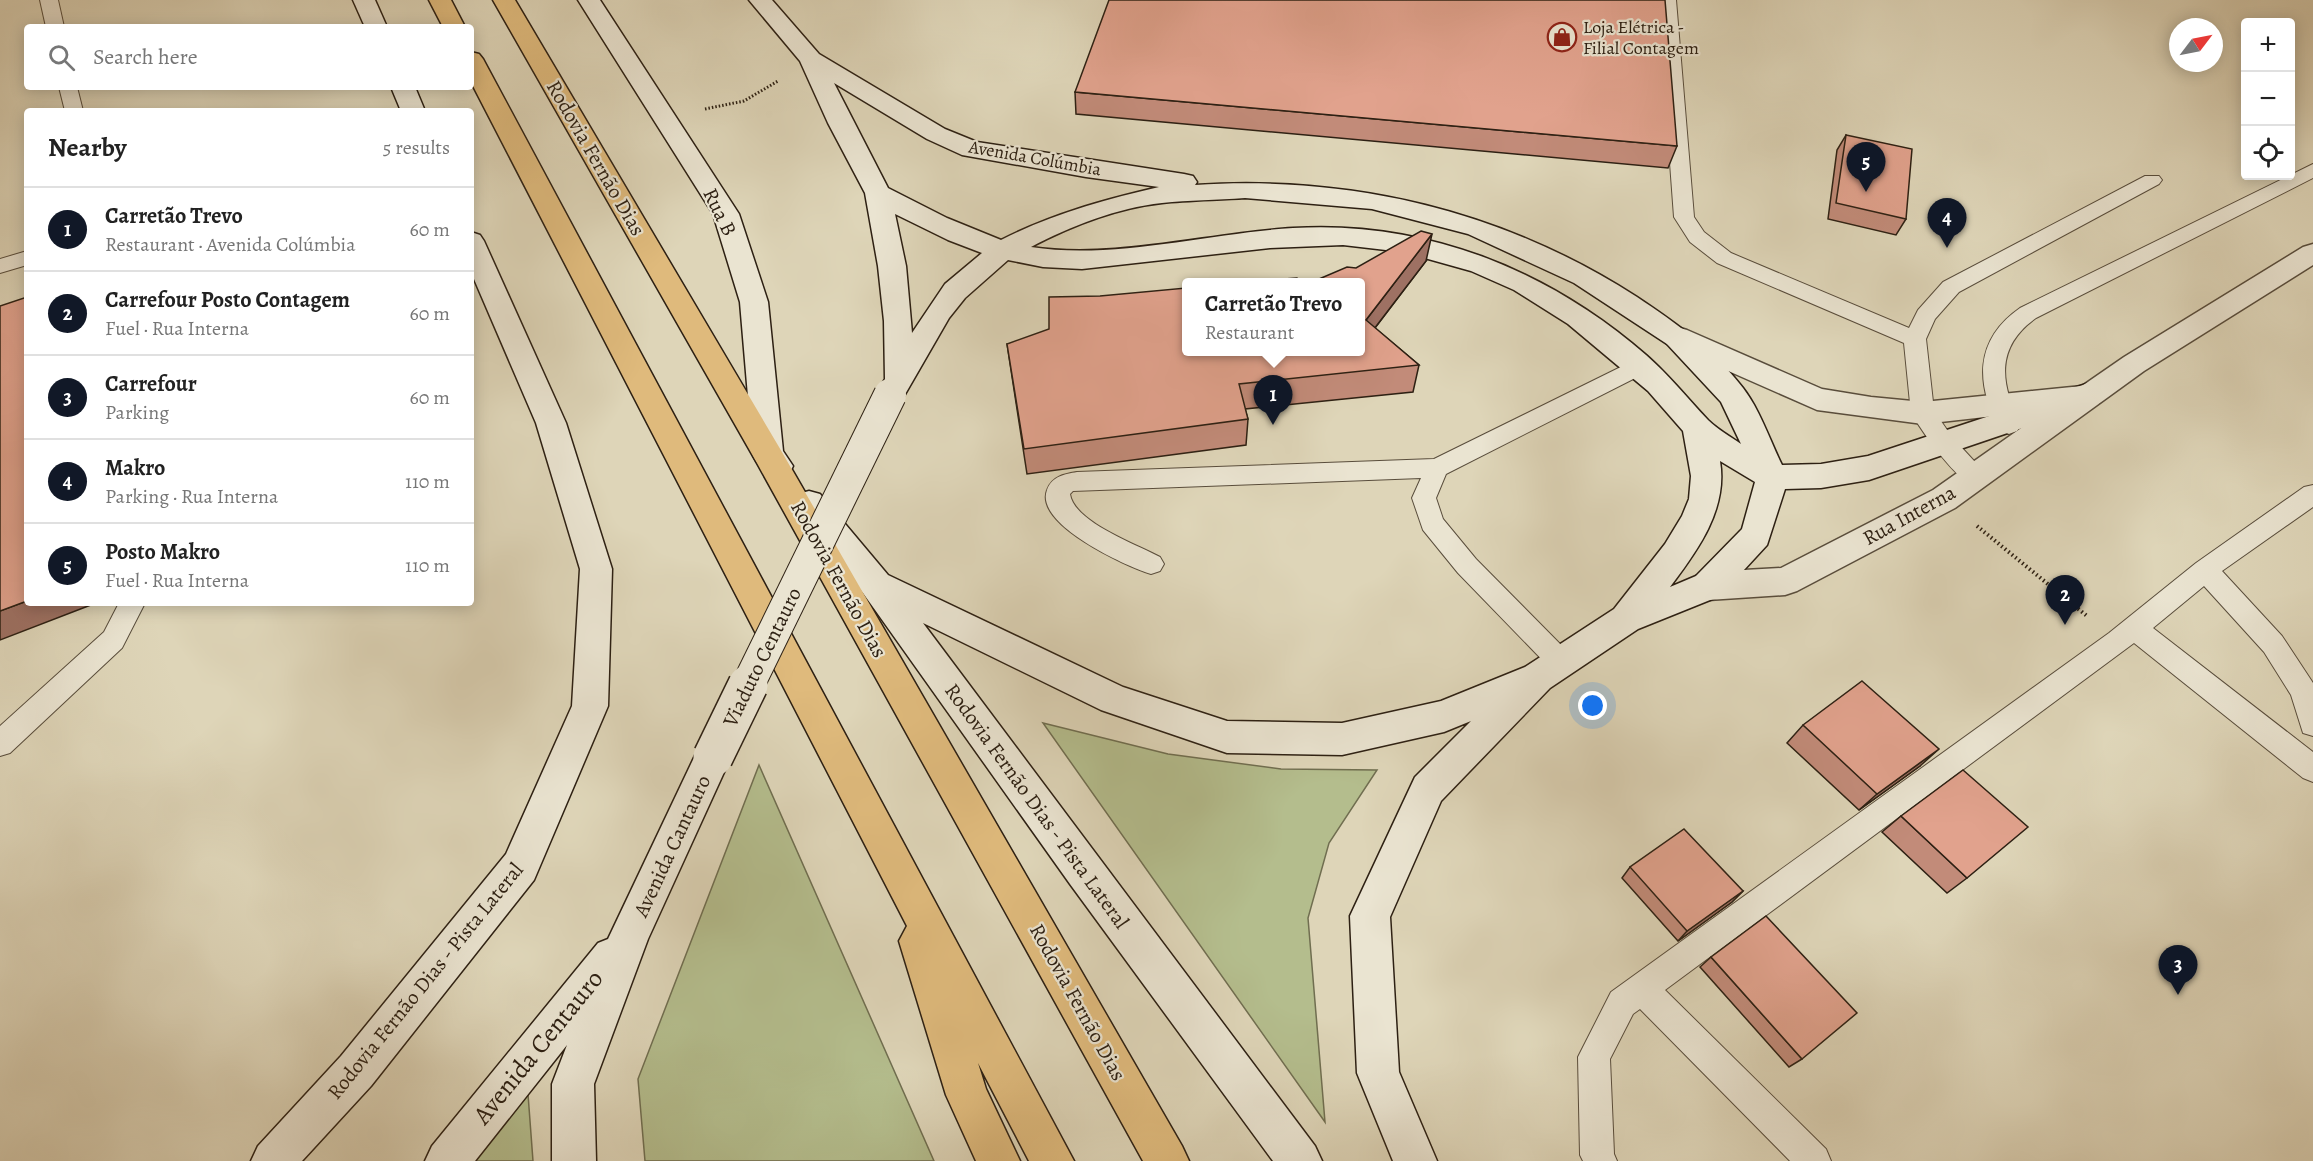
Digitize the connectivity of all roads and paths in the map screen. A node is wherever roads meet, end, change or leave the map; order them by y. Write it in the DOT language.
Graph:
graph roads {
  1 [pos="49,0"];
  2 [pos="364,0"];
  3 [pos="440,0"];
  4 [pos="504,0"];
  5 [pos="589,0"];
  6 [pos="760,0"];
  7 [pos="1667,0"];
  8 [pos="54,24"];
  9 [pos="375,24"];
  10 [pos="452,24"];
  11 [pos="789,37"];
  12 [pos="811,59"];
  13 [pos="474,66"];
  14 [pos="69,90"];
  15 [pos="404,90"];
  16 [pos="646,90"];
  17 [pos="73,108"];
  18 [pos="412,108"];
  19 [pos="2313,170"];
  20 [pos="2152,180"];
  21 [pos="1245,190"];
  22 [pos="878,193"];
  23 [pos="474,248"];
  24 [pos="1000,252"];
  25 [pos="2313,253"];
  26 [pos="24,259"];
  27 [pos="0,266"];
  28 [pos="1677,337"];
  29 [pos="1915,339"];
  30 [pos="1639,366"];
  31 [pos="894,387"];
  32 [pos="2089,394"];
  33 [pos="1923,413"];
  34 [pos="2008,424"];
  35 [pos="1698,429"];
  36 [pos="1944,443"];
  37 [pos="768,454"];
  38 [pos="1437,468"];
  39 [pos="1772,476"];
  40 [pos="1975,476"];
  41 [pos="2313,494"];
  42 [pos="1944,499"];
  43 [pos="1150,564"];
  44 [pos="2205,570"];
  45 [pos="875,583"];
  46 [pos="1708,586"];
  47 [pos="130,606"];
  48 [pos="1626,619"];
  49 [pos="2126,634"];
  50 [pos="1549,670"];
  51 [pos="2313,724"];
  52 [pos="0,744"];
  53 [pos="713,757"];
  54 [pos="2313,769"];
  55 [pos="894,862"];
  56 [pos="630,934"];
  57 [pos="1642,989"];
  58 [pos="273,1161"];
  59 [pos="447,1161"];
  60 [pos="574,1161"];
  61 [pos="998,1161"];
  62 [pos="1052,1161"];
  63 [pos="1167,1161"];
  64 [pos="1300,1161"];
  65 [pos="1415,1161"];
  66 [pos="1600,1161"];
  67 [pos="1814,1161"];
  1 -- 8 [label="lane"];
  2 -- 9 [label="street"];
  3 -- 10 [label="highway"];
  4 -- 37 [label="highway, Rodovia Fernão Dias"];
  5 -- 16 [label="street, Rua B"];
  6 -- 11 [label="street, Avenida Colúmbia"];
  7 -- 29 [label="lane"];
  11 -- 12 [label="street, Avenida Colúmbia"];
  11 -- 16 [label="path"];
  12 -- 21 [label="street, Avenida Colúmbia"];
  12 -- 22 [label="street, Avenida Colúmbia"];
  13 -- 55 [label="highway"];
  14 -- 17 [label="lane"];
  15 -- 18 [label="street"];
  16 -- 37 [label="street, Rua B"];
  19 -- 34 [label="lane"];
  20 -- 29 [label="lane"];
  21 -- 24 [label="street, Viaduto Centauro"];
  21 -- 28 [label="street"];
  22 -- 24 [label="street"];
  22 -- 31 [label="street, Avenida Colúmbia"];
  23 -- 58 [label="street, Rodovia Fernão Dias - Pista Lateral"];
  24 -- 30 [label="street"];
  24 -- 31 [label="street, Viaduto Centauro"];
  25 -- 32 [label="street, Rua Interna"];
  26 -- 27 [label="lane"];
  28 -- 33 [label="street, Rua Interna"];
  28 -- 39 [label="street"];
  29 -- 33 [label="lane"];
  30 -- 35 [label="street"];
  30 -- 38 [label="lane"];
  31 -- 53 [label="street, Viaduto Centauro, bridge"];
  32 -- 34 [label="street, Rua Interna"];
  32 -- 34 [label="street, Rua Interna"];
  33 -- 34 [label="street, Rua Interna"];
  33 -- 36 [label="lane"];
  34 -- 36 [label="street"];
  34 -- 40 [label="street, Rua Interna"];
  35 -- 39 [label="street"];
  35 -- 48 [label="street"];
  36 -- 39 [label="street"];
  36 -- 40 [label="lane"];
  37 -- 45 [label="street, Rodovia Fernão Dias - Pista Lateral"];
  37 -- 63 [label="highway, Rodovia Fernão Dias"];
  38 -- 43 [label="lane"];
  38 -- 50 [label="lane"];
  39 -- 46 [label="street"];
  40 -- 42 [label="street, Rua Interna"];
  41 -- 44 [label="lane"];
  42 -- 46 [label="street, Rua Interna"];
  42 -- 49 [label="path"];
  44 -- 49 [label="lane"];
  44 -- 51 [label="lane"];
  45 -- 50 [label="street"];
  45 -- 64 [label="street, Rodovia Fernão Dias - Pista Lateral"];
  46 -- 48 [label="street"];
  47 -- 52 [label="lane"];
  48 -- 50 [label="street"];
  49 -- 54 [label="lane"];
  49 -- 57 [label="lane"];
  50 -- 65 [label="street"];
  53 -- 56 [label="street, Avenida Cantauro"];
  55 -- 61 [label="highway"];
  55 -- 62 [label="highway"];
  56 -- 59 [label="street, Avenida Centauro"];
  56 -- 60 [label="street"];
  57 -- 66 [label="lane"];
  57 -- 67 [label="lane"];
}
